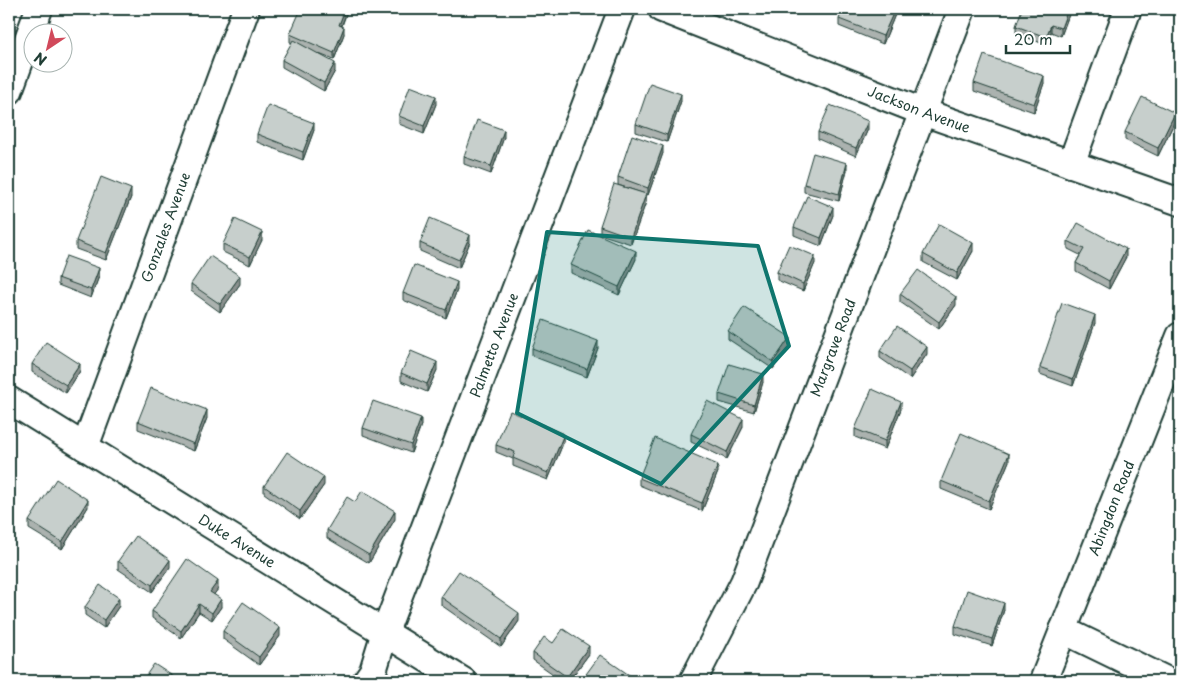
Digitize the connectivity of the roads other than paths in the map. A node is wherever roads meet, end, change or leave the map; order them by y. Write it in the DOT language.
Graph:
graph roads {
  1 [pos="39,9"];
  2 [pos="246,9"];
  3 [pos="622,9"];
  4 [pos="662,9"];
  5 [pos="962,9"];
  6 [pos="1128,9"];
  7 [pos="9,91"];
  8 [pos="922,112"];
  9 [pos="1071,164"];
  10 [pos="1180,202"];
  11 [pos="1180,336"];
  12 [pos="9,400"];
  13 [pos="86,446"];
  14 [pos="1063,630"];
  15 [pos="385,632"];
  16 [pos="366,681"];
  17 [pos="463,681"];
  18 [pos="693,681"];
  19 [pos="1043,681"];
  20 [pos="1168,681"];
  1 -- 7 [label="street"];
  2 -- 13 [label="street, Gonzales Avenue"];
  3 -- 15 [label="street, Palmetto Avenue"];
  4 -- 8 [label="street, Jackson Avenue"];
  5 -- 8 [label="street, Margrave Road"];
  6 -- 9 [label="street"];
  8 -- 9 [label="street, Jackson Avenue"];
  8 -- 18 [label="street, Margrave Road"];
  9 -- 10 [label="street, Jackson Avenue"];
  11 -- 14 [label="street, Abingdon Road"];
  12 -- 13 [label="street, Duke Avenue"];
  13 -- 15 [label="street, Duke Avenue"];
  14 -- 19 [label="street, Abingdon Road"];
  14 -- 20 [label="street"];
  15 -- 16 [label="street, Palmetto Avenue"];
  15 -- 17 [label="street, Duke Avenue"];
}
